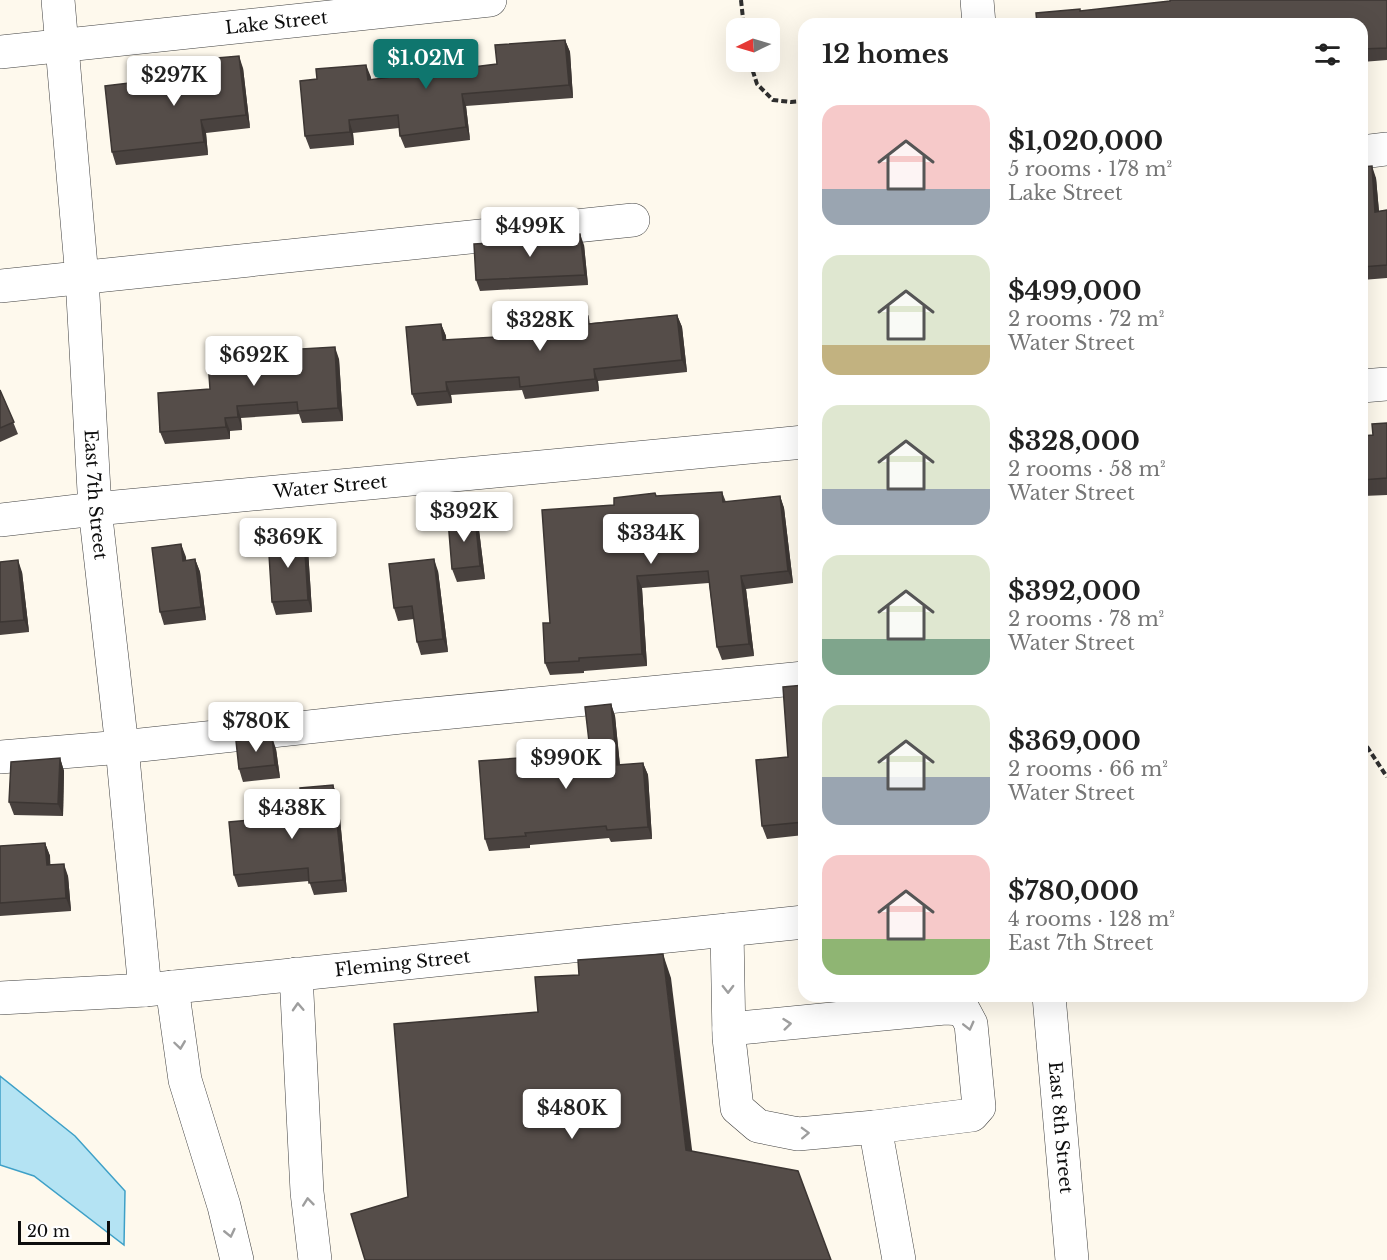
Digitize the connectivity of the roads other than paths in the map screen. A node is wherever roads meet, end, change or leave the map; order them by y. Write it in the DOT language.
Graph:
graph roads {
  1 [pos="58,0"];
  2 [pos="490,0"];
  3 [pos="977,0"];
  4 [pos="978,18"];
  5 [pos="62,45"];
  6 [pos="0,52"];
  7 [pos="1387,150"];
  8 [pos="1368,152"];
  9 [pos="633,220"];
  10 [pos="82,278"];
  11 [pos="0,286"];
  12 [pos="1387,384"];
  13 [pos="1368,386"];
  14 [pos="798,443"];
  15 [pos="95,509"];
  16 [pos="0,520"];
  17 [pos="798,679"];
  18 [pos="122,747"];
  19 [pos="0,757"];
  20 [pos="798,923"];
  21 [pos="727,930"];
  22 [pos="296,974"];
  23 [pos="158,988"];
  24 [pos="0,998"];
  25 [pos="1050,1002"];
  26 [pos="729,1029"];
  27 [pos="875,1127"];
  28 [pos="237,1260"];
  29 [pos="315,1260"];
  30 [pos="899,1260"];
  31 [pos="1072,1260"];
  1 -- 5 [label="street, East 7th Street"];
  2 -- 5 [label="street, Lake Street"];
  3 -- 4 [label="street"];
  5 -- 6 [label="street, Lake Street"];
  5 -- 10 [label="street, East 7th Street"];
  7 -- 8 [label="street"];
  9 -- 10 [label="street"];
  10 -- 11 [label="street"];
  10 -- 15 [label="street, East 7th Street"];
  12 -- 13 [label="street"];
  14 -- 15 [label="street, Water Street"];
  15 -- 16 [label="street, Water Street"];
  15 -- 18 [label="street, East 7th Street"];
  17 -- 18 [label="street"];
  18 -- 19 [label="street"];
  18 -- 23 [label="street, East 7th Street"];
  20 -- 21 [label="street, Fleming Street"];
  21 -- 22 [label="street, Fleming Street"];
  21 -- 26 [label="street, one-way"];
  22 -- 23 [label="street, Fleming Street"];
  29 -- 22 [label="street, one-way"];
  23 -- 24 [label="street, Fleming Street"];
  23 -- 28 [label="street, East 7th Street, one-way"];
  25 -- 31 [label="street, East 8th Street"];
  26 -- 27 [label="street, one-way"];
  26 -- 27 [label="street, one-way"];
  27 -- 30 [label="street"];
}
